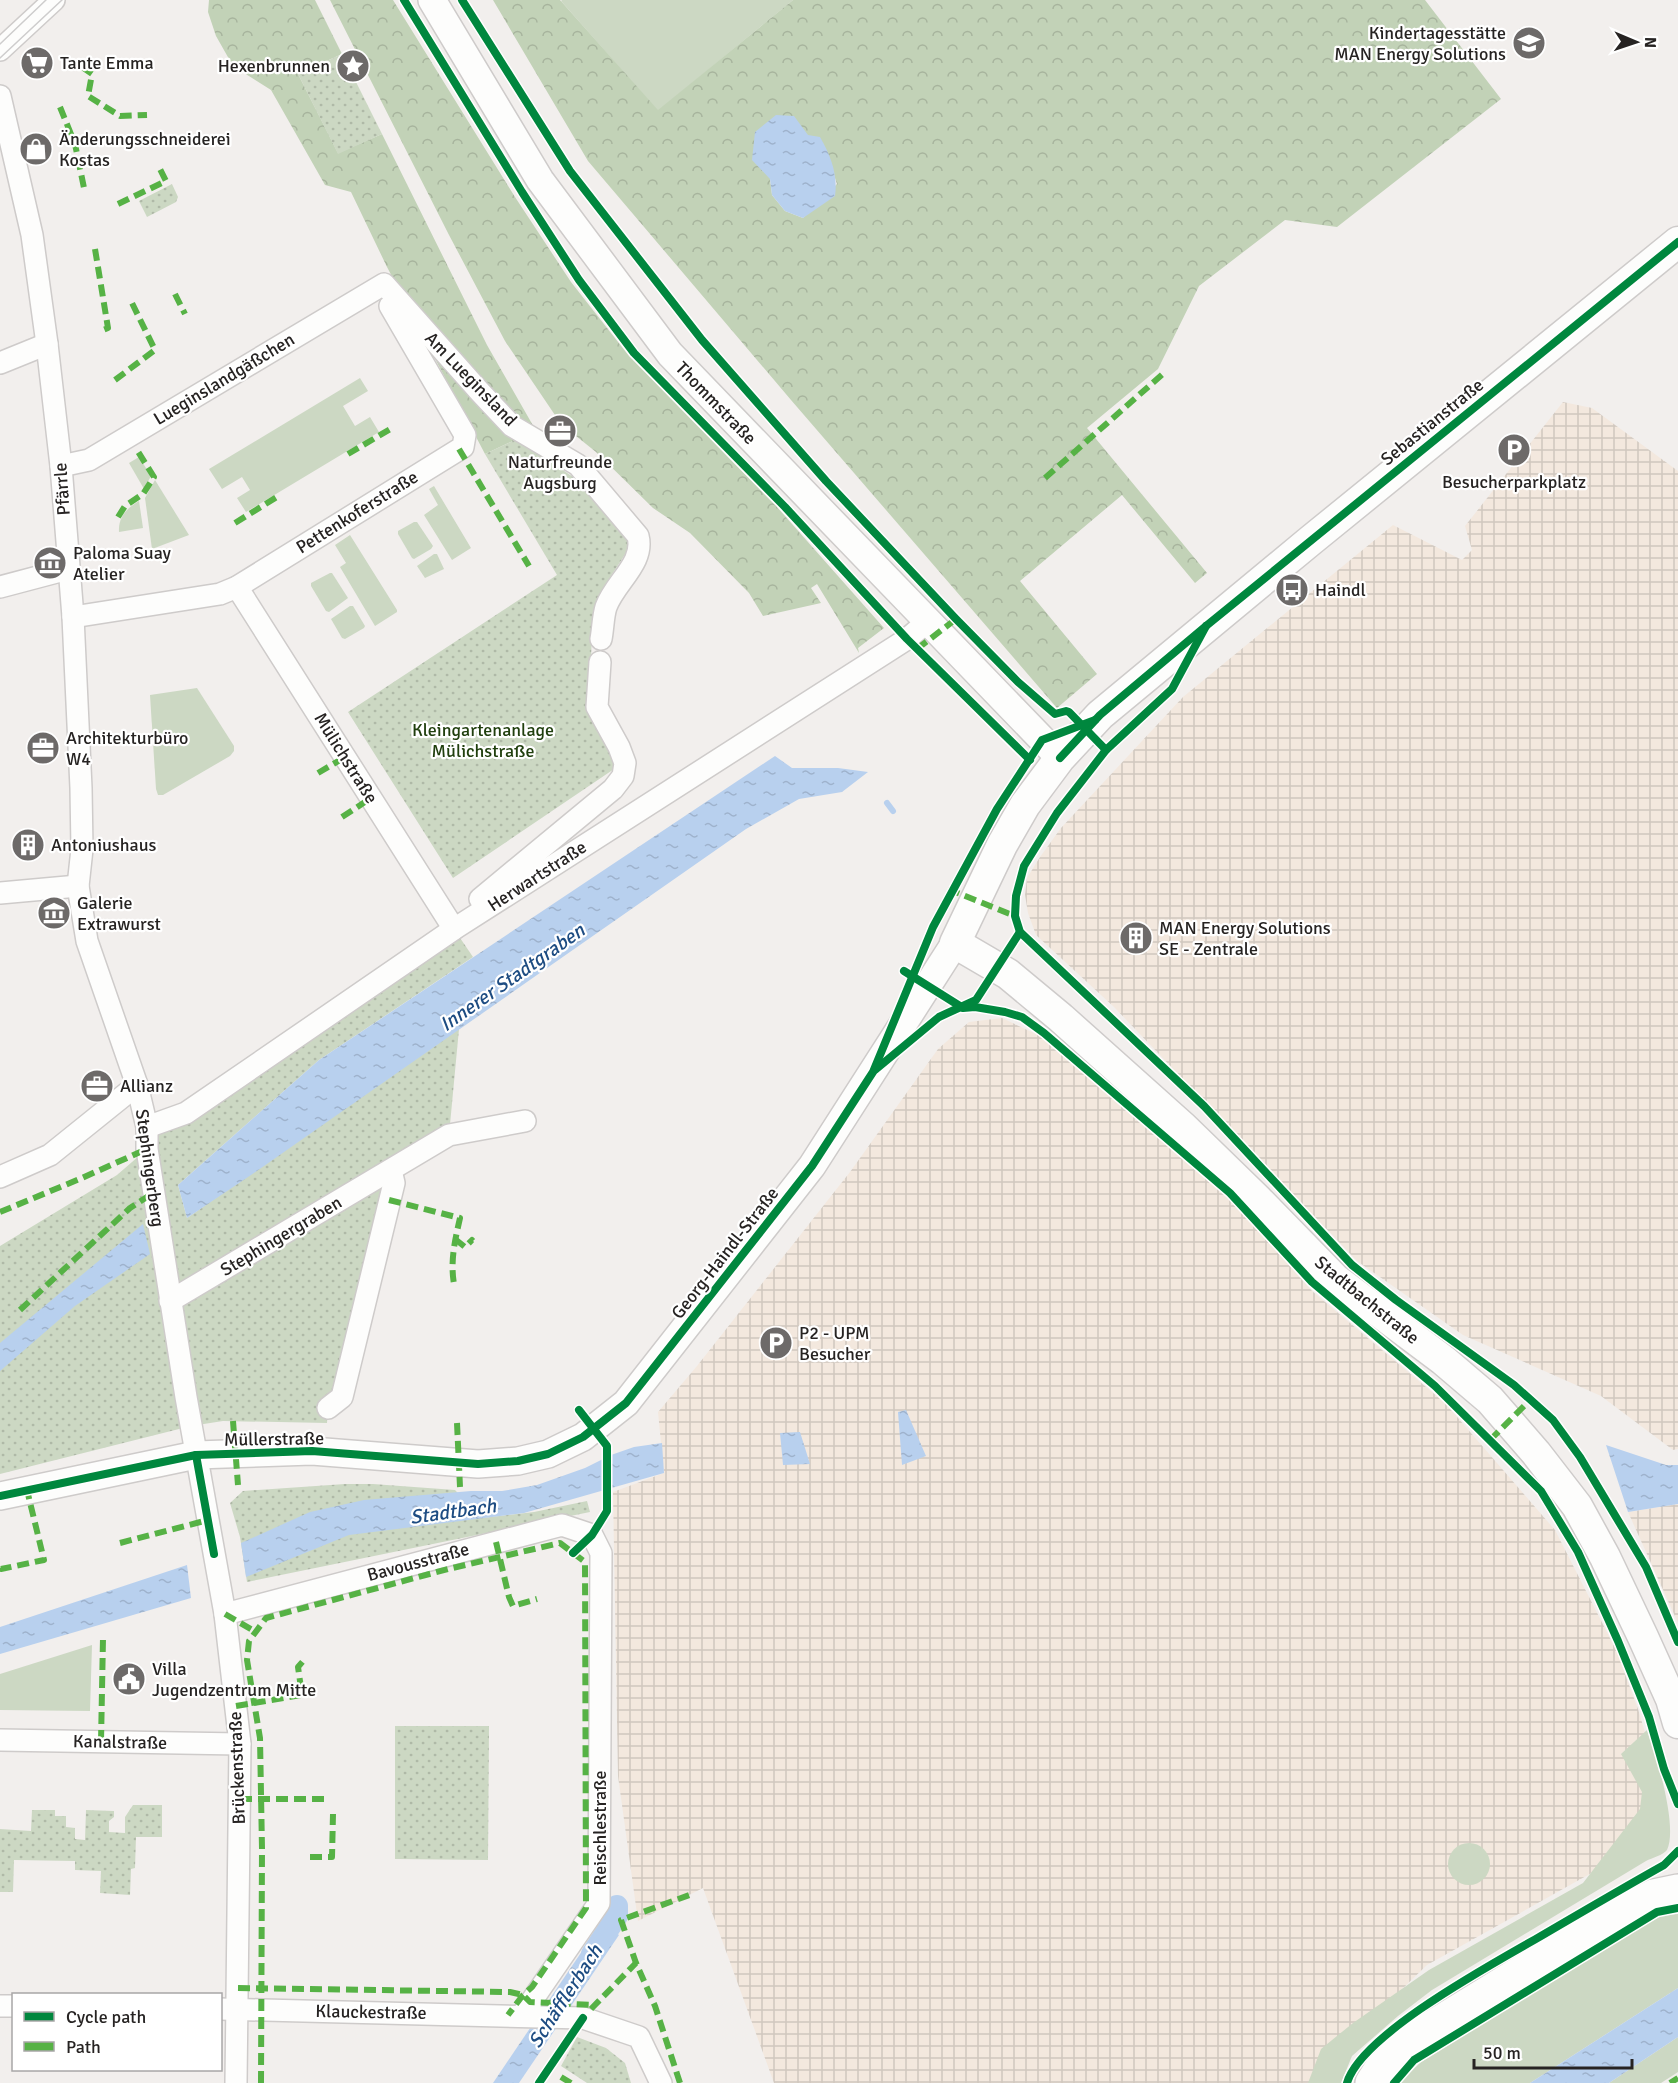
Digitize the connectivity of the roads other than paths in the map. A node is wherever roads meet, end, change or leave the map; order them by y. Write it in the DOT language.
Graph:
graph roads {
  1 [pos="54,0"];
  2 [pos="432,0"];
  3 [pos="0,49"];
  4 [pos="0,96"];
  5 [pos="1678,242"];
  6 [pos="381,286"];
  7 [pos="48,344"];
  8 [pos="0,363"];
  9 [pos="61,466"];
  10 [pos="68,569"];
  11 [pos="0,587"];
  12 [pos="237,587"];
  13 [pos="73,617"];
  14 [pos="927,622"];
  15 [pos="602,639"];
  16 [pos="600,662"];
  17 [pos="1060,758"];
  18 [pos="78,886"];
  19 [pos="0,892"];
  20 [pos="456,927"];
  21 [pos="955,943"];
  22 [pos="138,1085"];
  23 [pos="525,1121"];
  24 [pos="147,1127"];
  25 [pos="391,1170"];
  26 [pos="0,1177"];
  27 [pos="170,1301"];
  28 [pos="328,1408"];
  29 [pos="583,1437"];
  30 [pos="196,1455"];
  31 [pos="0,1496"];
  32 [pos="601,1553"];
  33 [pos="225,1614"];
  34 [pos="1676,1711"];
  35 [pos="0,1740"];
  36 [pos="240,1744"];
  37 [pos="1678,1874"];
  38 [pos="1666,1894"];
  39 [pos="229,2009"];
  40 [pos="527,2016"];
  41 [pos="236,2083"];
  42 [pos="662,2083"];
  43 [pos="1372,2083"];
  1 -- 3 [label="street"];
  2 -- 14 [label="street, Thommstraße"];
  4 -- 7 [label="street, Pfärrle"];
  5 -- 17 [label="main road, Sebastianstraße"];
  6 -- 9 [label="street, Lueginslandgäßchen"];
  6 -- 12 [label="street, Pettenkoferstraße"];
  6 -- 15 [label="street, Am Lueginsland"];
  7 -- 8 [label="street"];
  7 -- 9 [label="street, Pfärrle"];
  9 -- 10 [label="street, Pfärrle"];
  10 -- 11 [label="street"];
  10 -- 13 [label="street, Pfärrle"];
  12 -- 13 [label="street, Pettenkoferstraße"];
  12 -- 20 [label="street, Mülichstraße"];
  13 -- 18 [label="street, Pfärrle"];
  14 -- 17 [label="street, Thommstraße"];
  14 -- 20 [label="street, Herwartstraße"];
  16 -- 20 [label="street"];
  17 -- 21 [label="main road, Georg-Haindl-Straße"];
  18 -- 19 [label="street"];
  18 -- 22 [label="street, Stephingerberg"];
  20 -- 24 [label="street, Herwartstraße"];
  21 -- 29 [label="street, Georg-Haindl-Straße"];
  21 -- 34 [label="main road, Stadtbachstraße"];
  22 -- 24 [label="street, Stephingerberg"];
  22 -- 26 [label="street"];
  23 -- 25 [label="street, Stephingergraben"];
  24 -- 27 [label="street, Stephingerberg"];
  25 -- 27 [label="street, Stephingergraben"];
  25 -- 28 [label="street"];
  27 -- 30 [label="street, Stephingerberg"];
  29 -- 30 [label="street, Müllerstraße"];
  30 -- 31 [label="street, Müllerstraße"];
  30 -- 33 [label="street, Brückenstraße"];
  32 -- 33 [label="street, Bavousstraße"];
  32 -- 40 [label="street, Reischlestraße"];
  33 -- 36 [label="street, Brückenstraße"];
  35 -- 36 [label="street, Kanalstraße"];
  36 -- 39 [label="street, Brückenstraße"];
  37 -- 38 [label="main road"];
  38 -- 43 [label="main road"];
  39 -- 40 [label="street, Klauckestraße"];
  39 -- 41 [label="street, Brückenstraße"];
  40 -- 42 [label="street"];
}
